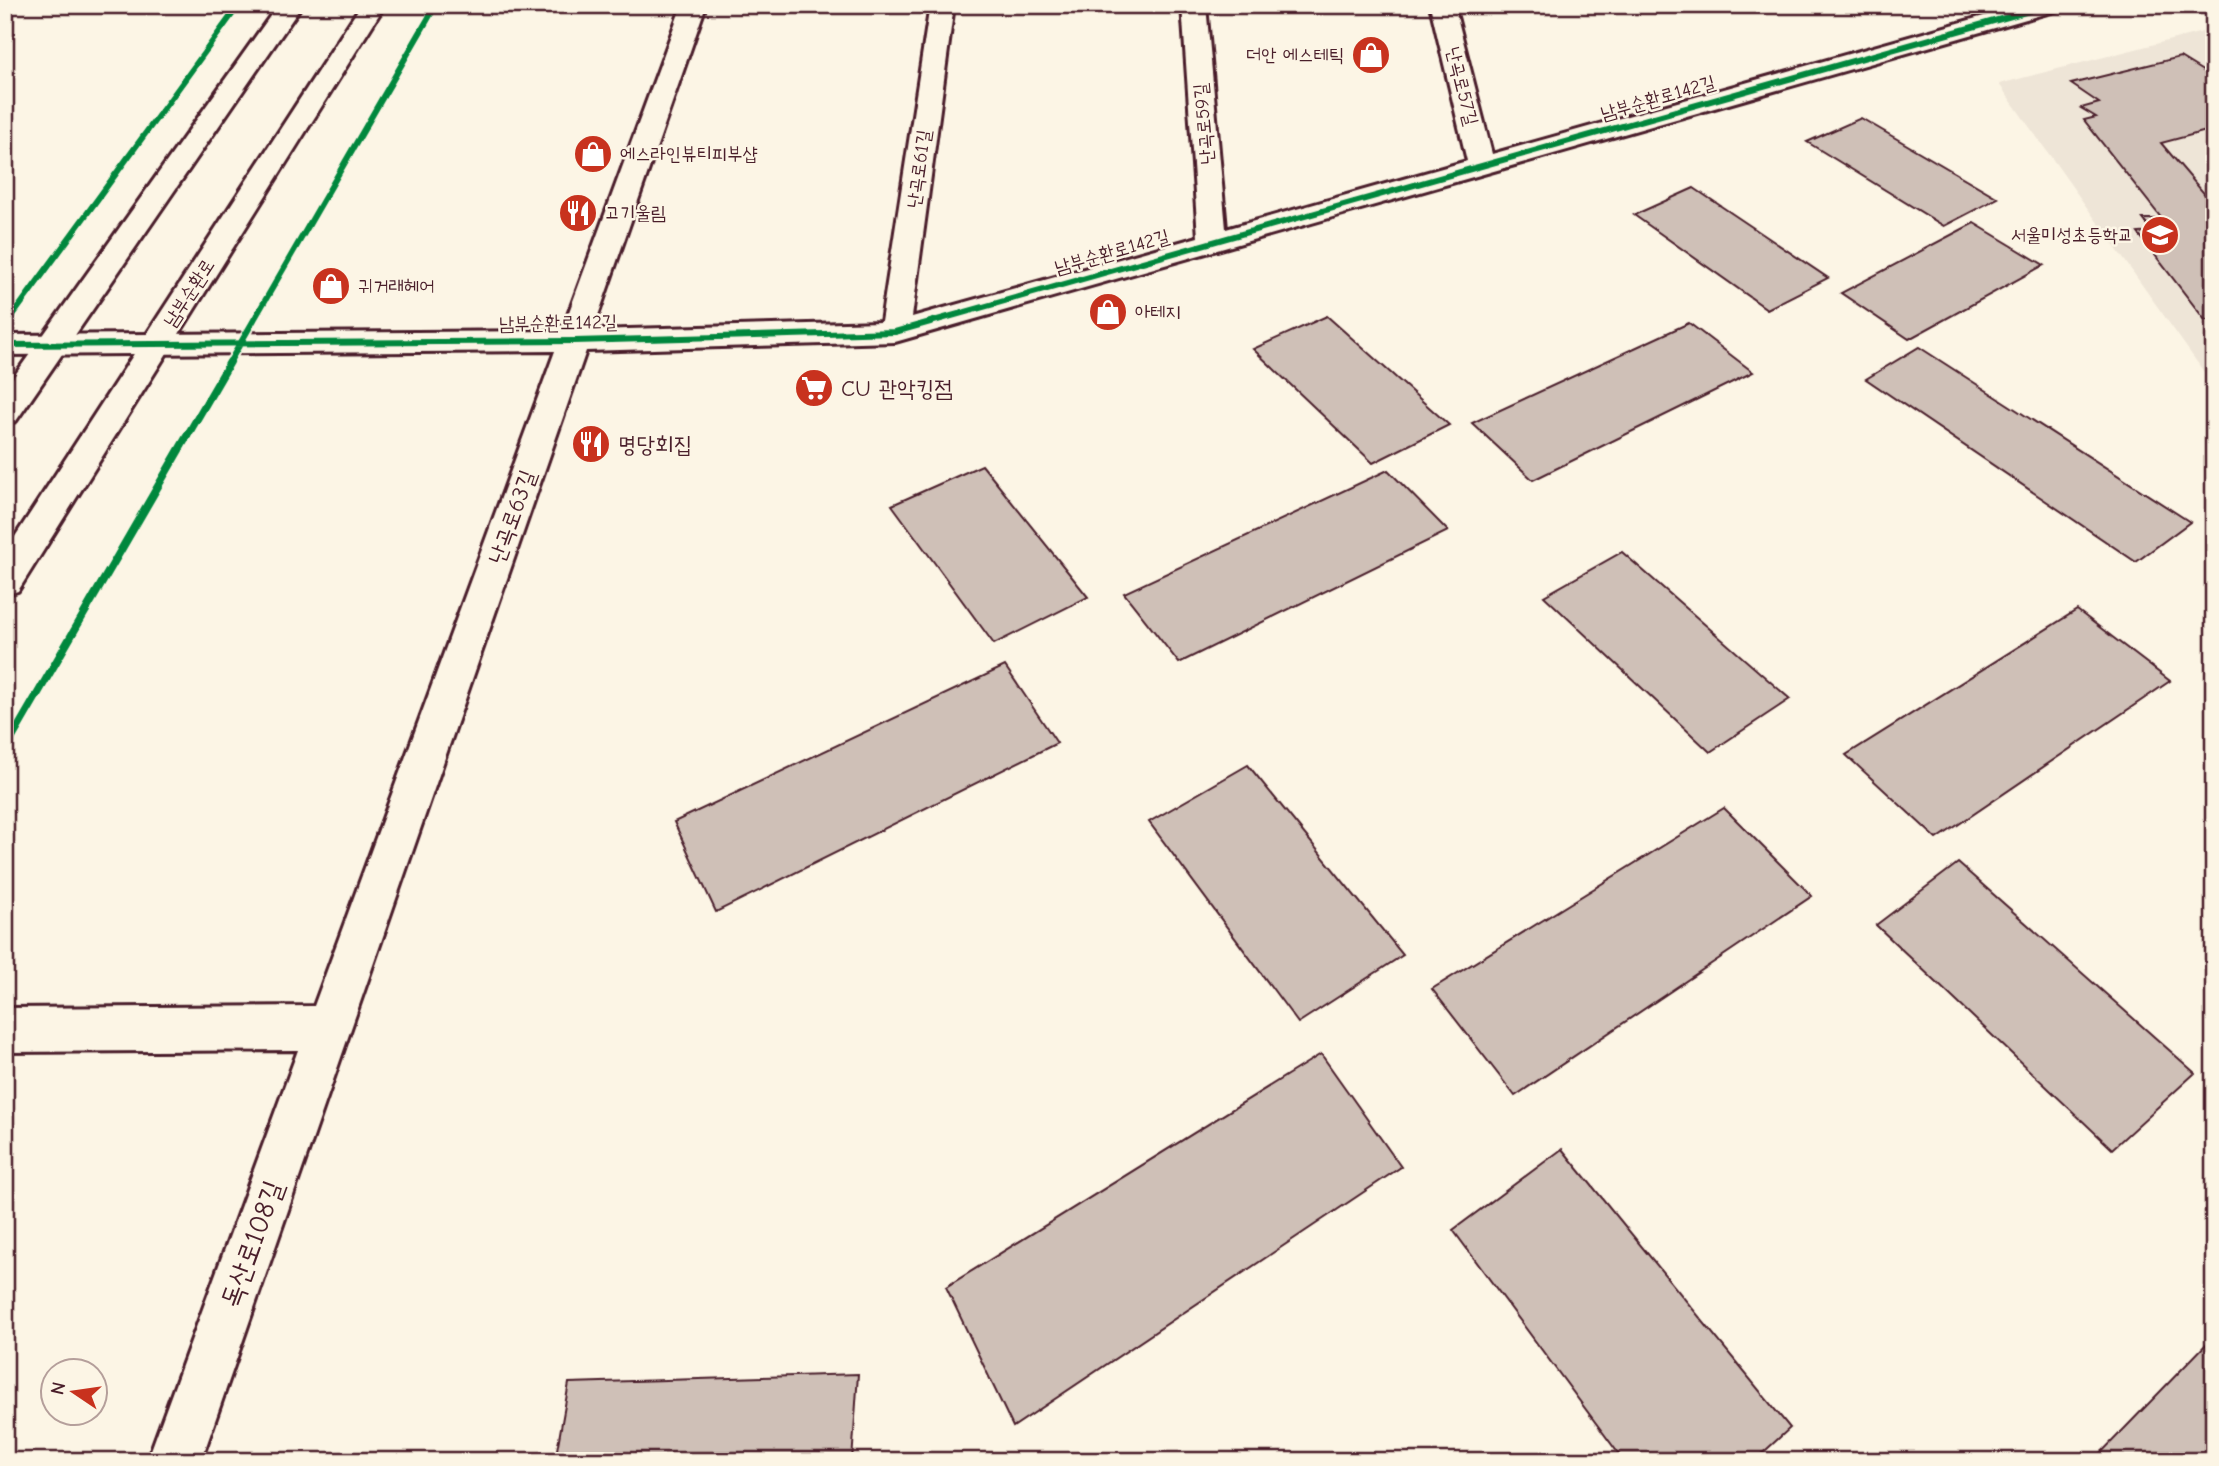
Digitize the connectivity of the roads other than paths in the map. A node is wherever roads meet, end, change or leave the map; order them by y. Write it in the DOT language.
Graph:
graph roads {
  1 [pos="290,5"];
  2 [pos="373,5"];
  3 [pos="694,5"];
  4 [pos="942,5"];
  5 [pos="1194,5"];
  6 [pos="1442,5"];
  7 [pos="2050,5"];
  8 [pos="1482,166"];
  9 [pos="1213,242"];
  10 [pos="895,332"];
  11 [pos="575,341"];
  12 [pos="5,345"];
  13 [pos="156,345"];
  14 [pos="53,346"];
  15 [pos="5,413"];
  16 [pos="5,581"];
  17 [pos="329,1028"];
  18 [pos="5,1030"];
  19 [pos="174,1461"];
  1 -- 14 [label="street"];
  2 -- 13 [label="street, 남부순환로"];
  3 -- 11 [label="street, 난곡로63길"];
  4 -- 10 [label="street, 난곡로61길"];
  5 -- 9 [label="street, 난곡로59길"];
  6 -- 8 [label="street, 난곡로57길"];
  7 -- 8 [label="street, 남부순환로142길"];
  8 -- 9 [label="street, 남부순환로142길"];
  9 -- 10 [label="street, 남부순환로142길"];
  10 -- 11 [label="street, 남부순환로142길"];
  11 -- 13 [label="street, 남부순환로142길"];
  11 -- 17 [label="street, 난곡로63길"];
  12 -- 14 [label="street, 남부순환로142길"];
  13 -- 14 [label="street, 남부순환로142길"];
  13 -- 16 [label="street, 남부순환로"];
  14 -- 15 [label="street"];
  17 -- 18 [label="street"];
  17 -- 19 [label="street, 독산로108길"];
}
